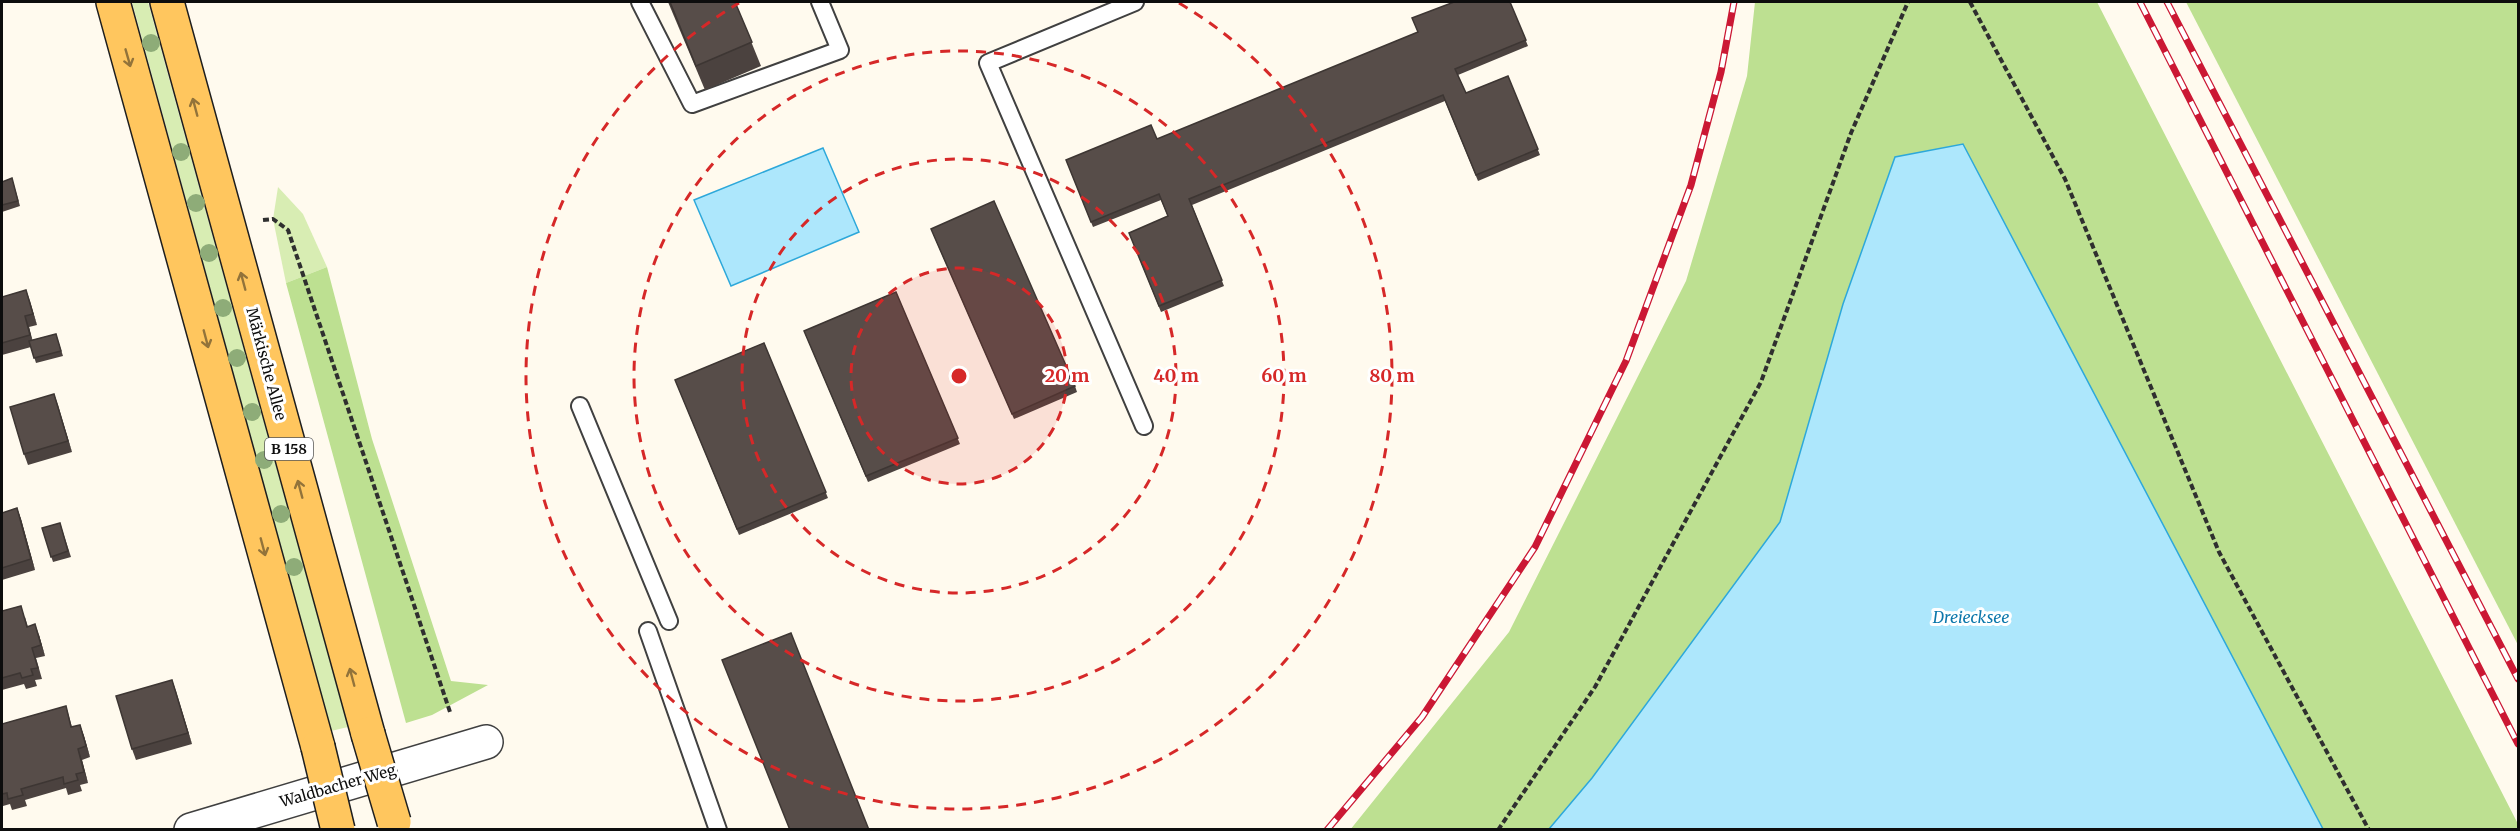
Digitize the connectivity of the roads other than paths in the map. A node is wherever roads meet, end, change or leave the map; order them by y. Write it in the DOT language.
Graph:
graph roads {
  1 [pos="112,2"];
  2 [pos="167,2"];
  3 [pos="640,2"];
  4 [pos="820,2"];
  5 [pos="1134,2"];
  6 [pos="579,405"];
  7 [pos="1144,426"];
  8 [pos="669,621"];
  9 [pos="648,631"];
  10 [pos="486,742"];
  11 [pos="395,826"];
  12 [pos="190,830"];
  13 [pos="338,830"];
  14 [pos="718,830"];
  1 -- 13 [label="main road, one-way, bridge"];
  11 -- 2 [label="main road, Märkische Allee / B 158, one-way, bridge"];
  3 -- 4 [label="lane"];
  5 -- 7 [label="lane"];
  6 -- 8 [label="lane"];
  9 -- 14 [label="lane"];
  10 -- 12 [label="street, Waldbacher Weg"];
}
